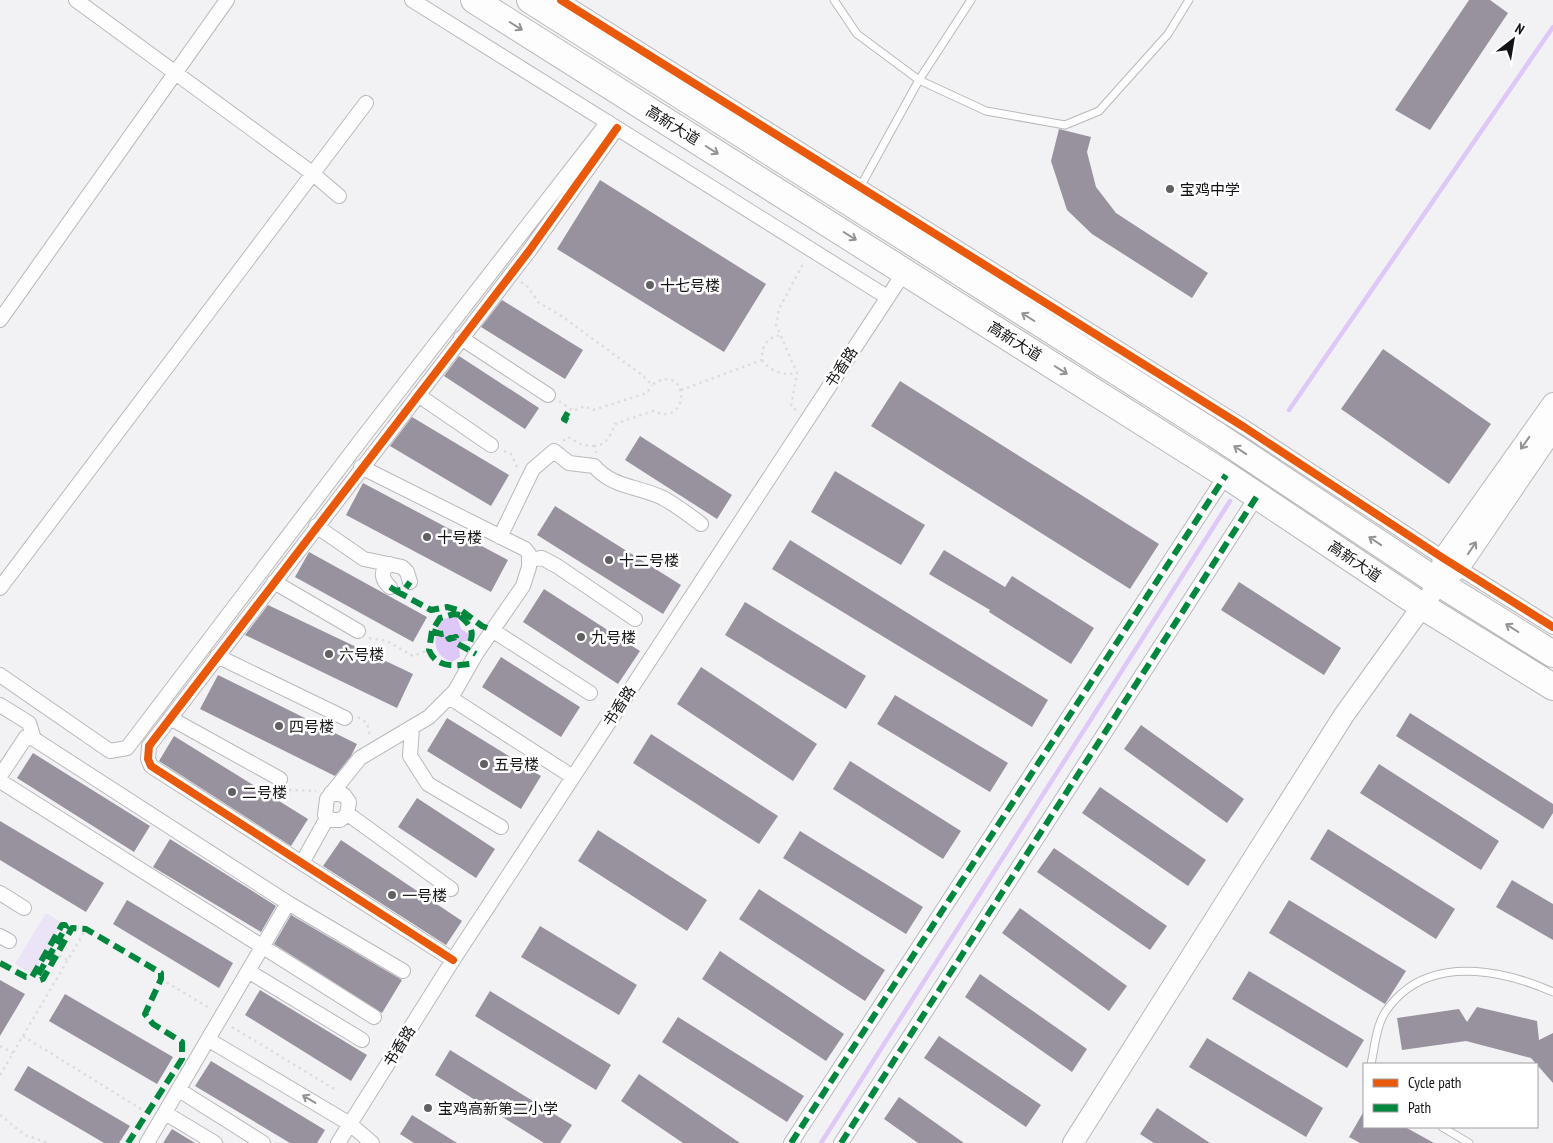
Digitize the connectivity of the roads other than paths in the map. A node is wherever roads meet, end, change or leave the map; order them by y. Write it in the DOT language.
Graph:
graph roads {
  1 [pos="76,0"];
  2 [pos="227,0"];
  3 [pos="412,0"];
  4 [pos="474,0"];
  5 [pos="530,0"];
  6 [pos="561,0"];
  7 [pos="834,0"];
  8 [pos="971,0"];
  9 [pos="1189,0"];
  10 [pos="176,73"];
  11 [pos="920,80"];
  12 [pos="366,103"];
  13 [pos="613,125"];
  14 [pos="312,173"];
  15 [pos="339,196"];
  16 [pos="856,196"];
  17 [pos="905,271"];
  18 [pos="887,297"];
  19 [pos="0,320"];
  20 [pos="461,338"];
  21 [pos="418,395"];
  22 [pos="548,395"];
  23 [pos="1553,403"];
  24 [pos="1553,430"];
  25 [pos="491,445"];
  26 [pos="361,467"];
  27 [pos="1226,475"];
  28 [pos="1257,496"];
  29 [pos="701,524"];
  30 [pos="316,526"];
  31 [pos="500,537"];
  32 [pos="529,560"];
  33 [pos="390,564"];
  34 [pos="1447,570"];
  35 [pos="274,582"];
  36 [pos="410,582"];
  37 [pos="390,587"];
  38 [pos="0,588"];
  39 [pos="1422,606"];
  40 [pos="635,619"];
  41 [pos="1553,627"];
  42 [pos="492,630"];
  43 [pos="358,631"];
  44 [pos="1553,654"];
  45 [pos="217,656"];
  46 [pos="0,675"];
  47 [pos="1553,686"];
  48 [pos="590,693"];
  49 [pos="449,697"];
  50 [pos="0,705"];
  51 [pos="170,718"];
  52 [pos="344,718"];
  53 [pos="412,727"];
  54 [pos="34,739"];
  55 [pos="0,776"];
  56 [pos="573,777"];
  57 [pos="280,779"];
  58 [pos="0,781"];
  59 [pos="329,796"];
  60 [pos="348,814"];
  61 [pos="327,818"];
  62 [pos="501,828"];
  63 [pos="302,863"];
  64 [pos="451,889"];
  65 [pos="0,893"];
  66 [pos="288,902"];
  67 [pos="24,908"];
  68 [pos="262,948"];
  69 [pos="453,960"];
  70 [pos="248,971"];
  71 [pos="402,971"];
  72 [pos="1553,992"];
  73 [pos="374,1017"];
  74 [pos="209,1040"];
  75 [pos="362,1040"];
  76 [pos="1371,1063"];
  77 [pos="179,1090"];
  78 [pos="163,1117"];
  79 [pos="350,1124"];
  80 [pos="1444,1128"];
  81 [pos="147,1143"];
  82 [pos="215,1143"];
  83 [pos="263,1143"];
  84 [pos="338,1143"];
  85 [pos="372,1143"];
  86 [pos="791,1143"];
  87 [pos="841,1143"];
  88 [pos="1073,1143"];
  89 [pos="1469,1143"];
  1 -- 10 [label="street"];
  2 -- 10 [label="street"];
  3 -- 13 [label="street"];
  4 -- 17 [label="highway, 高新大道, one-way"];
  5 -- 16 [label="highway, 高新大道"];
  6 -- 16 [label="street"];
  7 -- 11 [label="lane"];
  8 -- 11 [label="lane"];
  9 -- 11 [label="lane"];
  10 -- 14 [label="street"];
  10 -- 19 [label="street"];
  11 -- 16 [label="lane"];
  12 -- 14 [label="street"];
  13 -- 18 [label="street"];
  13 -- 20 [label="street"];
  13 -- 46 [label="street"];
  14 -- 15 [label="street"];
  14 -- 38 [label="street"];
  34 -- 16 [label="highway, 高新大道, one-way"];
  17 -- 18 [label="street, 书香路"];
  17 -- 27 [label="highway, 高新大道, one-way"];
  18 -- 56 [label="street, 书香路"];
  20 -- 21 [label="street"];
  20 -- 22 [label="street"];
  21 -- 25 [label="street"];
  21 -- 26 [label="street"];
  23 -- 34 [label="main road, one-way"];
  34 -- 24 [label="main road, one-way"];
  26 -- 30 [label="street"];
  26 -- 31 [label="street"];
  27 -- 28 [label="highway, 高新大道"];
  27 -- 86 [label="street"];
  28 -- 39 [label="highway, 高新大道"];
  28 -- 87 [label="street"];
  29 -- 31 [label="street"];
  30 -- 33 [label="street"];
  30 -- 35 [label="street"];
  31 -- 32 [label="street"];
  32 -- 40 [label="street"];
  32 -- 42 [label="street"];
  33 -- 36 [label="street"];
  33 -- 37 [label="street"];
  34 -- 39 [label="main road"];
  34 -- 41 [label="street"];
  44 -- 34 [label="highway, 高新大道, one-way"];
  35 -- 43 [label="street"];
  35 -- 45 [label="street"];
  39 -- 47 [label="highway, 高新大道"];
  39 -- 88 [label="main road"];
  42 -- 48 [label="street"];
  42 -- 49 [label="street"];
  45 -- 51 [label="street"];
  45 -- 52 [label="street"];
  49 -- 53 [label="street"];
  49 -- 56 [label="street"];
  50 -- 54 [label="street"];
  51 -- 57 [label="street"];
  51 -- 63 [label="street"];
  53 -- 59 [label="street"];
  53 -- 62 [label="street"];
  54 -- 55 [label="street"];
  54 -- 66 [label="street"];
  56 -- 69 [label="street, 书香路"];
  58 -- 68 [label="street"];
  59 -- 60 [label="street"];
  59 -- 61 [label="street"];
  60 -- 61 [label="street"];
  60 -- 64 [label="street"];
  61 -- 63 [label="street"];
  63 -- 69 [label="street"];
  65 -- 67 [label="street"];
  66 -- 68 [label="street"];
  66 -- 71 [label="street"];
  68 -- 70 [label="street"];
  68 -- 73 [label="street"];
  69 -- 79 [label="street, 书香路"];
  70 -- 74 [label="street"];
  70 -- 75 [label="street"];
  72 -- 76 [label="lane"];
  74 -- 77 [label="street"];
  79 -- 74 [label="street, one-way"];
  77 -- 78 [label="street"];
  77 -- 83 [label="street"];
  78 -- 81 [label="street"];
  78 -- 82 [label="street"];
  79 -- 84 [label="street, 书香路"];
  79 -- 85 [label="street"];
  80 -- 89 [label="lane"];
}
